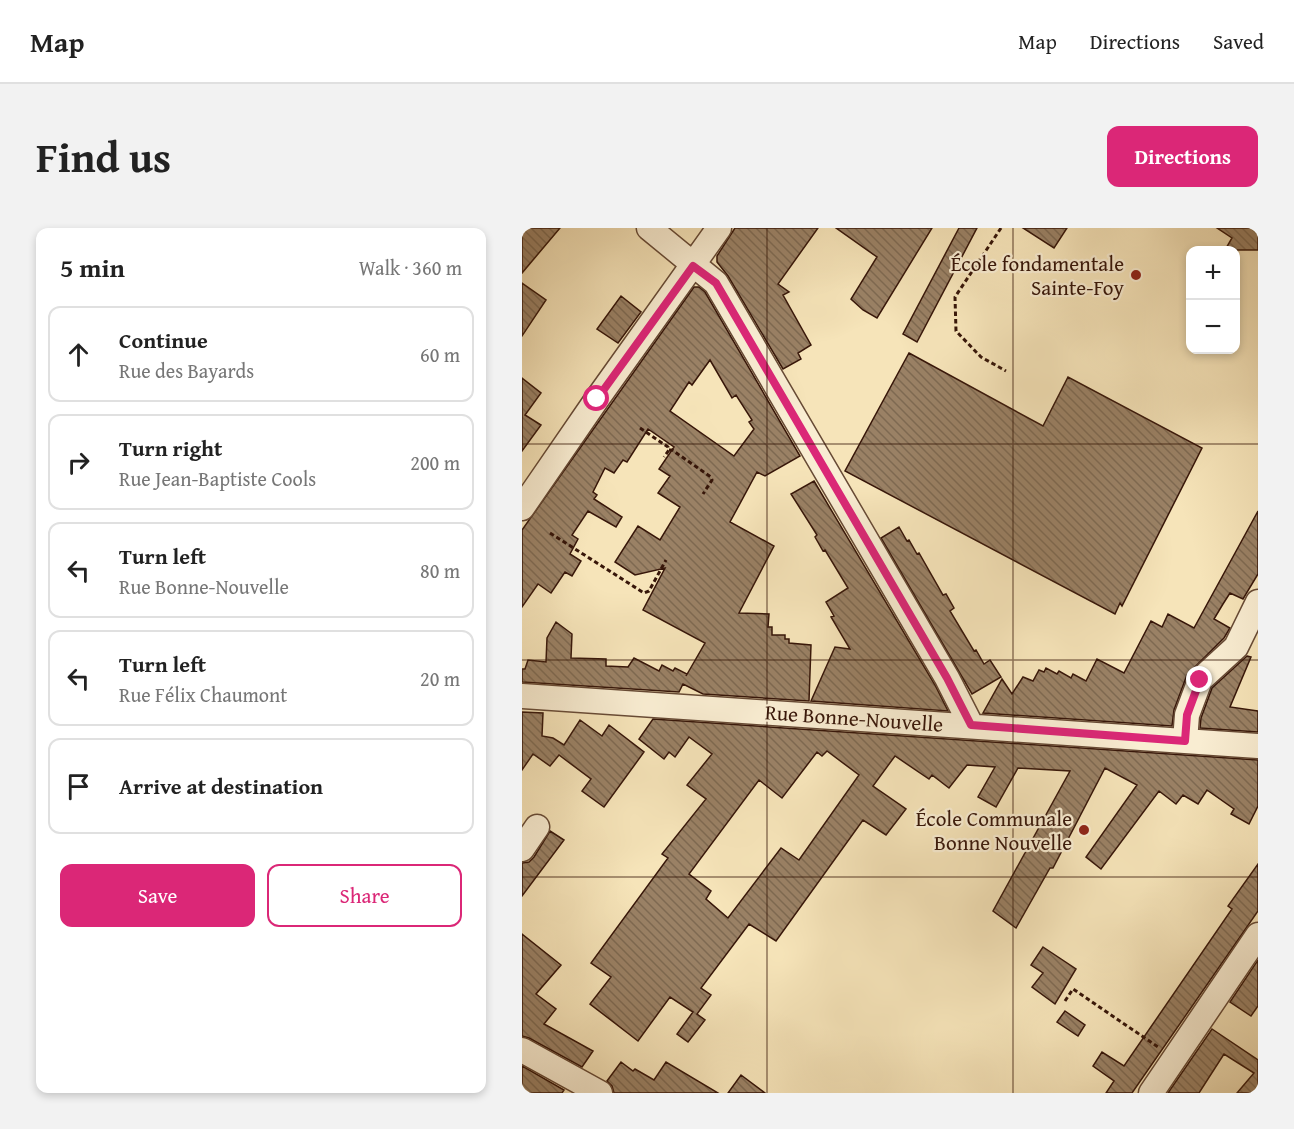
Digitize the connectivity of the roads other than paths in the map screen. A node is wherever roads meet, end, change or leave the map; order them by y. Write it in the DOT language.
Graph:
graph roads {
  1 [pos="649,228"];
  2 [pos="719,228"];
  3 [pos="693,266"];
  4 [pos="522,508"];
  5 [pos="1258,602"];
  6 [pos="522,696"];
  7 [pos="971,725"];
  8 [pos="1185,741"];
  9 [pos="1258,746"];
  10 [pos="537,827"];
  11 [pos="522,849"];
  12 [pos="1258,935"];
  13 [pos="522,1050"];
  14 [pos="600,1093"];
  15 [pos="1151,1093"];
  1 -- 3 [label="street"];
  2 -- 3 [label="street"];
  3 -- 4 [label="street"];
  3 -- 7 [label="street"];
  5 -- 8 [label="street"];
  6 -- 7 [label="street, Rue Bonne-Nouvelle"];
  7 -- 8 [label="street, Rue Bonne-Nouvelle"];
  8 -- 9 [label="street, Rue Bonne-Nouvelle"];
  10 -- 11 [label="street"];
  12 -- 15 [label="street"];
  13 -- 14 [label="street"];
}
